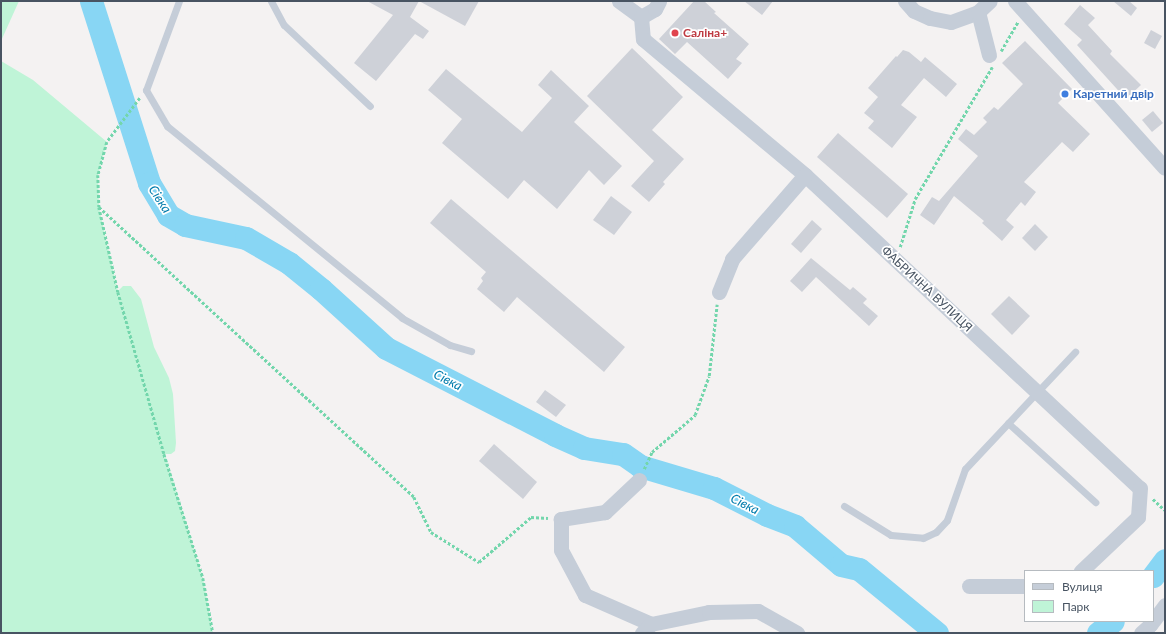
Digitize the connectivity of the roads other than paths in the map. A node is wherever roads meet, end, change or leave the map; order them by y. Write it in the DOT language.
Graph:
graph roads {
  1 [pos="180,1"];
  2 [pos="271,1"];
  3 [pos="619,1"];
  4 [pos="659,1"];
  5 [pos="905,1"];
  6 [pos="990,1"];
  7 [pos="1020,6"];
  8 [pos="978,12"];
  9 [pos="641,17"];
  10 [pos="951,22"];
  11 [pos="984,33"];
  12 [pos="993,59"];
  13 [pos="370,106"];
  14 [pos="1165,168"];
  15 [pos="805,175"];
  16 [pos="719,292"];
  17 [pos="471,352"];
  18 [pos="1075,352"];
  19 [pos="1037,391"];
  20 [pos="1008,423"];
  21 [pos="639,480"];
  22 [pos="1095,502"];
  23 [pos="844,506"];
  24 [pos="1082,570"];
  25 [pos="969,586"];
  26 [pos="1024,586"];
  27 [pos="1165,605"];
  28 [pos="1154,620"];
  29 [pos="1152,622"];
  30 [pos="646,629"];
  31 [pos="797,633"];
  32 [pos="1141,633"];
  1 -- 17 [label="lane"];
  2 -- 13 [label="lane"];
  3 -- 9 [label="street"];
  4 -- 9 [label="street"];
  5 -- 10 [label="street"];
  6 -- 8 [label="street"];
  7 -- 14 [label="street"];
  8 -- 10 [label="street"];
  8 -- 11 [label="street"];
  9 -- 15 [label="street, ФАБРИЧНА ВУЛИЦЯ"];
  10 -- 11 [label="street"];
  11 -- 12 [label="street"];
  15 -- 16 [label="street"];
  15 -- 19 [label="street, ФАБРИЧНА ВУЛИЦЯ"];
  18 -- 19 [label="lane"];
  19 -- 20 [label="lane"];
  19 -- 24 [label="street, ФАБРИЧНА ВУЛИЦЯ"];
  20 -- 22 [label="lane"];
  20 -- 23 [label="lane"];
  21 -- 30 [label="street"];
  25 -- 26 [label="street"];
  27 -- 28 [label="street"];
  29 -- 32 [label="street"];
  30 -- 31 [label="street"];
}
